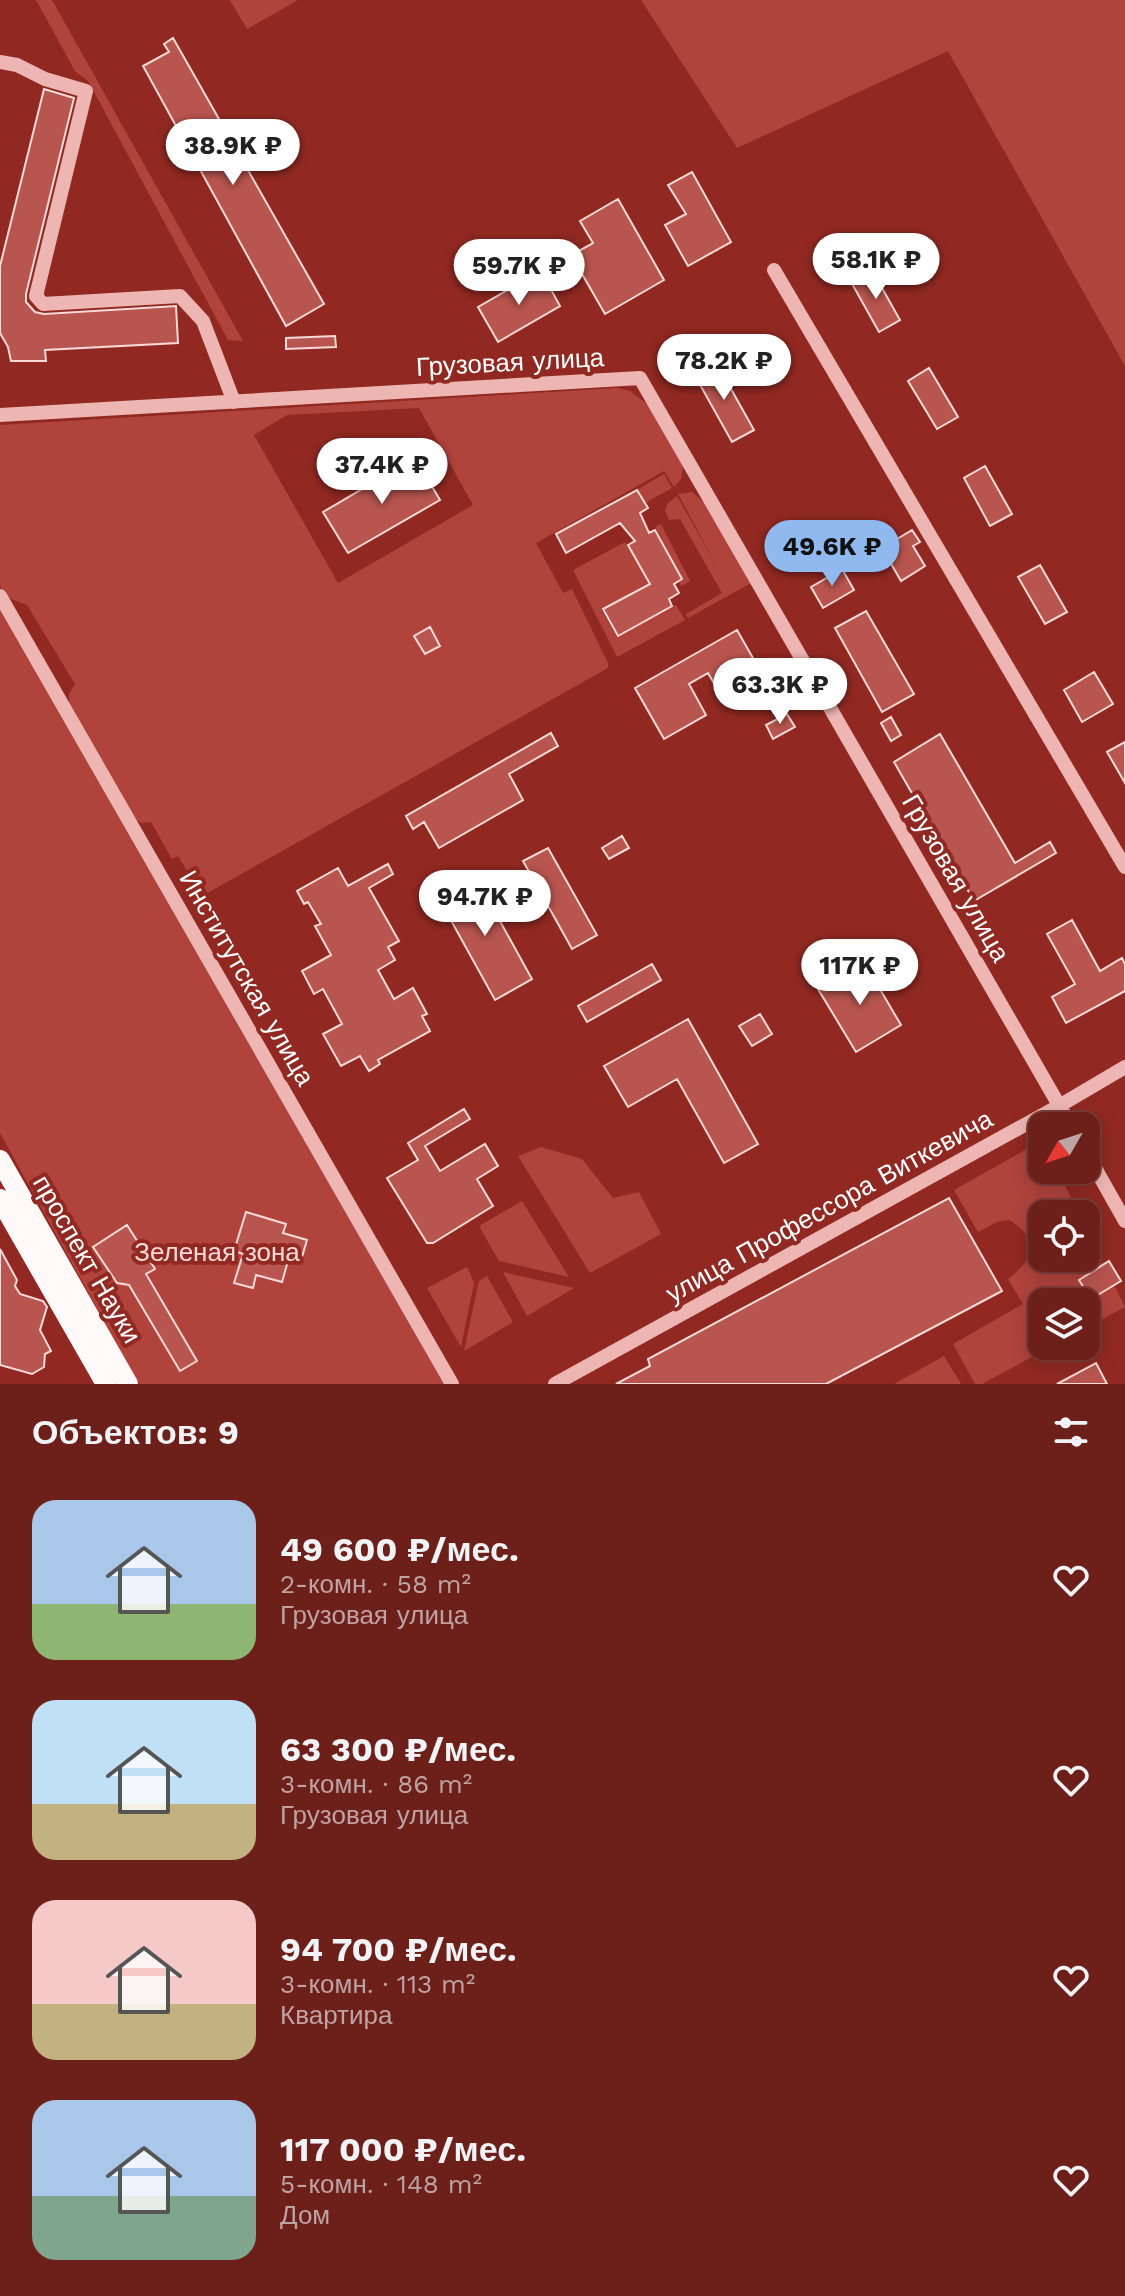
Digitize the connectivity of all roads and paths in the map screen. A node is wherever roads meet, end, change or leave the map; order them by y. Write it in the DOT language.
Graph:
graph roads {
  1 [pos="0,62"];
  2 [pos="774,270"];
  3 [pos="234,402"];
  4 [pos="0,415"];
  5 [pos="0,596"];
  6 [pos="1125,867"];
  7 [pos="1125,1067"];
  8 [pos="1059,1106"];
  9 [pos="1063,1112"];
  10 [pos="0,1160"];
  11 [pos="1100,1177"];
  12 [pos="0,1199"];
  13 [pos="1125,1221"];
  14 [pos="106,1384"];
  15 [pos="128,1384"];
  16 [pos="452,1384"];
  17 [pos="555,1384"];
  1 -- 3 [label="street"];
  2 -- 6 [label="street"];
  3 -- 4 [label="street, Грузовая улица"];
  3 -- 8 [label="street, Грузовая улица"];
  5 -- 16 [label="street, Институтская улица"];
  7 -- 8 [label="street, улица Профессора Виткевича"];
  8 -- 9 [label="street, Грузовая улица"];
  8 -- 17 [label="street, улица Профессора Виткевича"];
  10 -- 15 [label="main road, проспект Науки"];
  11 -- 13 [label="street"];
  12 -- 14 [label="main road, проспект Науки"];
}
